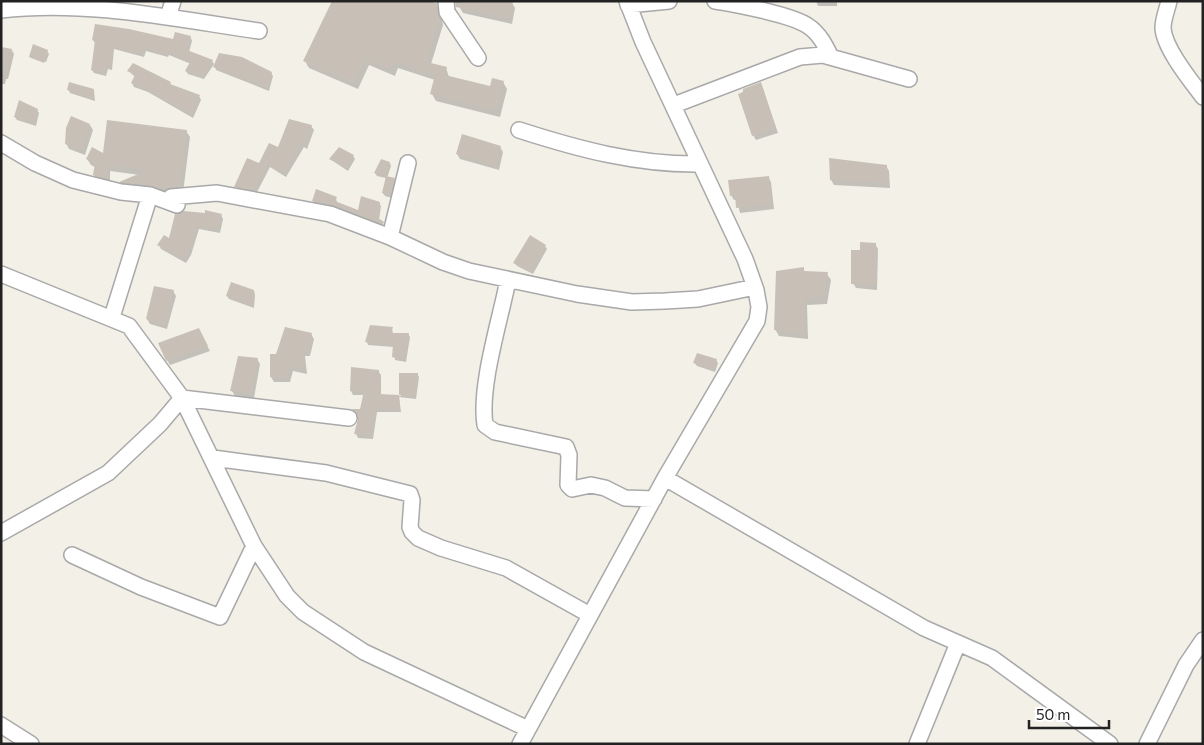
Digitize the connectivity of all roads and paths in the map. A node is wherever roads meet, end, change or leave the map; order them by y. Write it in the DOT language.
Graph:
graph roads {
  1 [pos="173,1"];
  2 [pos="446,1"];
  3 [pos="669,1"];
  4 [pos="715,1"];
  5 [pos="1169,1"];
  6 [pos="628,3"];
  7 [pos="1,10"];
  8 [pos="168,17"];
  9 [pos="259,31"];
  10 [pos="831,56"];
  11 [pos="478,58"];
  12 [pos="909,79"];
  13 [pos="1203,97"];
  14 [pos="674,105"];
  15 [pos="519,130"];
  16 [pos="1,143"];
  17 [pos="408,163"];
  18 [pos="700,164"];
  19 [pos="150,195"];
  20 [pos="390,237"];
  21 [pos="1,274"];
  22 [pos="508,280"];
  23 [pos="755,286"];
  24 [pos="112,317"];
  25 [pos="182,398"];
  26 [pos="348,418"];
  27 [pos="212,458"];
  28 [pos="665,478"];
  29 [pos="654,499"];
  30 [pos="1,533"];
  31 [pos="254,546"];
  32 [pos="72,555"];
  33 [pos="590,615"];
  34 [pos="1203,640"];
  35 [pos="958,643"];
  36 [pos="1,725"];
  37 [pos="528,729"];
  38 [pos="31,744"];
  39 [pos="520,744"];
  40 [pos="917,744"];
  41 [pos="1110,744"];
  42 [pos="1147,744"];
  1 -- 8 [label="street"];
  2 -- 11 [label="street"];
  3 -- 6 [label="street"];
  4 -- 10 [label="street"];
  5 -- 13 [label="street"];
  6 -- 14 [label="street"];
  7 -- 8 [label="street"];
  8 -- 9 [label="street"];
  10 -- 12 [label="street"];
  10 -- 14 [label="street"];
  14 -- 18 [label="street"];
  15 -- 18 [label="street"];
  16 -- 19 [label="street"];
  17 -- 20 [label="street"];
  18 -- 23 [label="street"];
  19 -- 20 [label="street"];
  19 -- 24 [label="street"];
  20 -- 22 [label="street"];
  21 -- 24 [label="street"];
  22 -- 23 [label="street"];
  22 -- 29 [label="street"];
  23 -- 28 [label="street"];
  24 -- 25 [label="street"];
  25 -- 26 [label="street"];
  25 -- 27 [label="street"];
  25 -- 30 [label="street"];
  27 -- 31 [label="street"];
  27 -- 33 [label="street"];
  28 -- 29 [label="street"];
  28 -- 35 [label="street"];
  29 -- 33 [label="street"];
  31 -- 32 [label="street"];
  31 -- 37 [label="street"];
  33 -- 37 [label="street"];
  34 -- 42 [label="street"];
  35 -- 40 [label="street"];
  35 -- 41 [label="street"];
  36 -- 38 [label="street"];
  37 -- 39 [label="street"];
}
